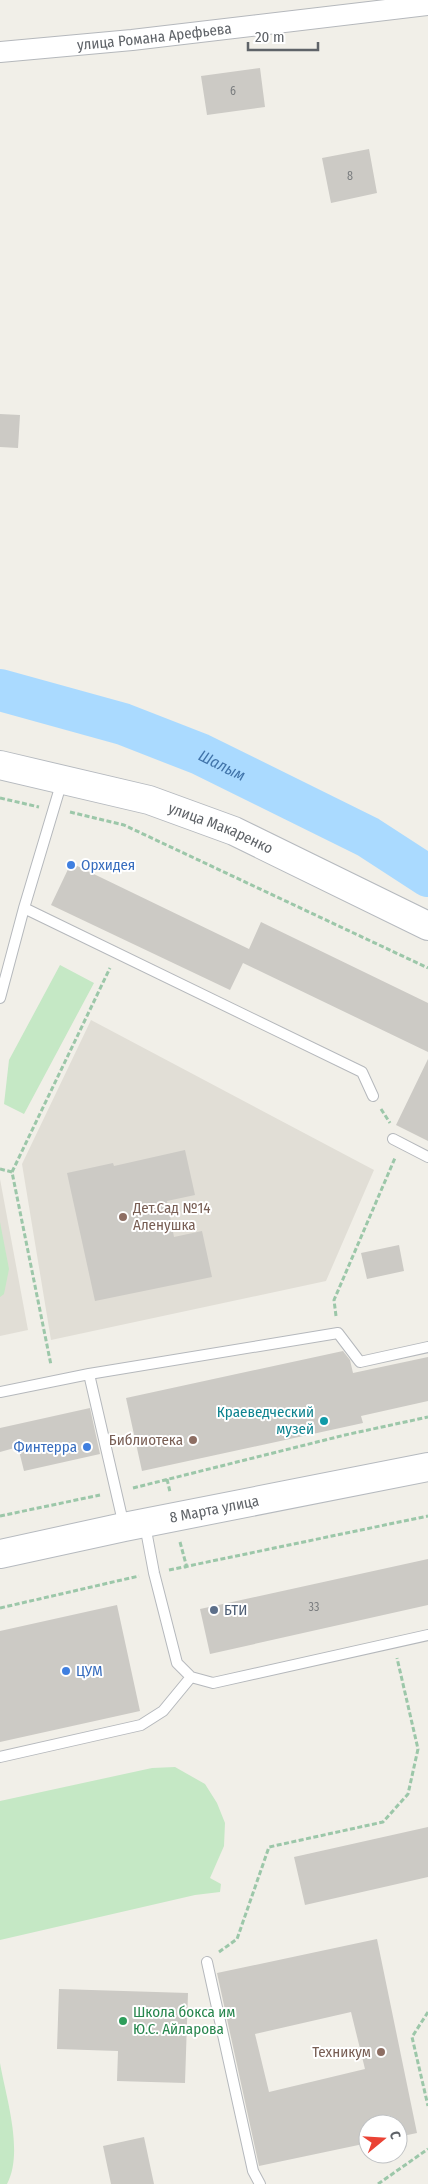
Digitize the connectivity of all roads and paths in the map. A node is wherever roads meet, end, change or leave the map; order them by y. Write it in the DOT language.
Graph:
graph roads {
  1 [pos="428,5"];
  2 [pos="0,52"];
  3 [pos="0,765"];
  4 [pos="62,781"];
  5 [pos="0,798"];
  6 [pos="54,810"];
  7 [pos="24,908"];
  8 [pos="428,926"];
  9 [pos="117,953"];
  10 [pos="428,968"];
  11 [pos="0,998"];
  12 [pos="373,1096"];
  13 [pos="398,1141"];
  14 [pos="428,1157"];
  15 [pos="0,1169"];
  16 [pos="12,1172"];
  17 [pos="338,1333"];
  18 [pos="428,1347"];
  19 [pos="89,1374"];
  20 [pos="54,1380"];
  21 [pos="0,1392"];
  22 [pos="428,1417"];
  23 [pos="428,1468"];
  24 [pos="116,1492"];
  25 [pos="0,1516"];
  26 [pos="428,1516"];
  27 [pos="134,1525"];
  28 [pos="0,1554"];
  29 [pos="154,1573"];
  30 [pos="0,1608"];
  31 [pos="428,1636"];
  32 [pos="393,1643"];
  33 [pos="191,1677"];
  34 [pos="0,1757"];
  35 [pos="207,1962"];
  36 [pos="428,2012"];
  37 [pos="428,2106"];
  38 [pos="428,2149"];
  39 [pos="260,2184"];
  40 [pos="378,2184"];
  1 -- 2 [label="street, улица Романа Арефьева"];
  3 -- 4 [label="street, улица Макаренко"];
  4 -- 6 [label="lane"];
  4 -- 8 [label="street, улица Макаренко"];
  5 -- 6 [label="path"];
  6 -- 7 [label="lane"];
  6 -- 10 [label="path"];
  7 -- 9 [label="lane"];
  7 -- 11 [label="lane"];
  9 -- 12 [label="lane"];
  9 -- 16 [label="path"];
  12 -- 13 [label="path"];
  13 -- 14 [label="lane"];
  13 -- 17 [label="path"];
  15 -- 16 [label="path"];
  16 -- 20 [label="path"];
  17 -- 18 [label="lane"];
  17 -- 19 [label="lane"];
  19 -- 20 [label="lane"];
  19 -- 24 [label="lane"];
  20 -- 21 [label="lane"];
  22 -- 24 [label="path"];
  23 -- 27 [label="street, 8 Марта улица"];
  24 -- 25 [label="path"];
  24 -- 27 [label="lane"];
  26 -- 29 [label="path"];
  27 -- 28 [label="street, 8 Марта улица"];
  27 -- 29 [label="lane"];
  29 -- 30 [label="path"];
  29 -- 33 [label="lane"];
  31 -- 32 [label="lane"];
  32 -- 33 [label="lane"];
  32 -- 35 [label="path"];
  33 -- 34 [label="lane"];
  35 -- 39 [label="lane"];
  36 -- 37 [label="path"];
  38 -- 40 [label="path"];
}
